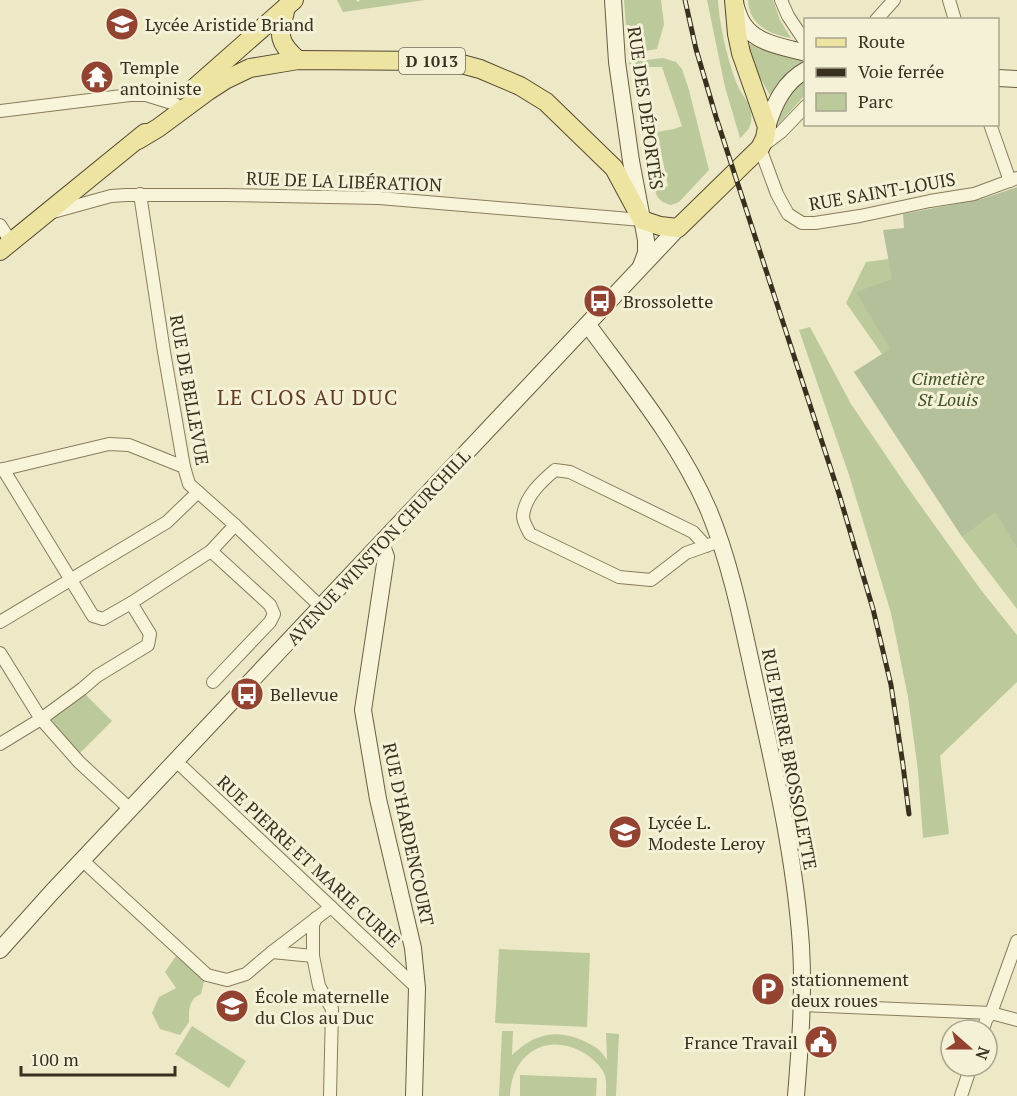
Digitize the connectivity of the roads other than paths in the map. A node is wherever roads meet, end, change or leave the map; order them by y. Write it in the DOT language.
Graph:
graph roads {
  1 [pos="613,0"];
  2 [pos="781,0"];
  3 [pos="894,0"];
  4 [pos="949,0"];
  5 [pos="734,2"];
  6 [pos="290,3"];
  7 [pos="878,18"];
  8 [pos="954,18"];
  9 [pos="804,41"];
  10 [pos="804,52"];
  11 [pos="298,60"];
  12 [pos="804,71"];
  13 [pos="999,78"];
  14 [pos="1017,79"];
  15 [pos="175,104"];
  16 [pos="804,108"];
  17 [pos="0,111"];
  18 [pos="991,126"];
  19 [pos="767,127"];
  20 [pos="138,140"];
  21 [pos="760,148"];
  22 [pos="1014,179"];
  23 [pos="140,194"];
  24 [pos="46,213"];
  25 [pos="642,220"];
  26 [pos="0,225"];
  27 [pos="678,228"];
  28 [pos="5,246"];
  29 [pos="641,268"];
  30 [pos="588,325"];
  31 [pos="184,467"];
  32 [pos="2,469"];
  33 [pos="198,492"];
  34 [pos="235,525"];
  35 [pos="381,543"];
  36 [pos="713,543"];
  37 [pos="211,551"];
  38 [pos="365,560"];
  39 [pos="70,580"];
  40 [pos="383,582"];
  41 [pos="131,603"];
  42 [pos="321,607"];
  43 [pos="0,622"];
  44 [pos="0,653"];
  45 [pos="213,682"];
  46 [pos="41,719"];
  47 [pos="0,744"];
  48 [pos="176,761"];
  49 [pos="130,809"];
  50 [pos="82,860"];
  51 [pos="331,906"];
  52 [pos="316,918"];
  53 [pos="1017,941"];
  54 [pos="0,950"];
  55 [pos="272,952"];
  56 [pos="313,956"];
  57 [pos="417,988"];
  58 [pos="802,1005"];
  59 [pos="991,1013"];
  60 [pos="987,1018"];
  61 [pos="1017,1020"];
  62 [pos="967,1078"];
  63 [pos="330,1096"];
  64 [pos="414,1096"];
  65 [pos="796,1096"];
  66 [pos="961,1096"];
  1 -- 25 [label="main road, RUE DES DÉPORTÉS"];
  2 -- 9 [label="street"];
  3 -- 7 [label="street"];
  4 -- 8 [label="street"];
  5 -- 10 [label="main road"];
  5 -- 19 [label="main road"];
  6 -- 11 [label="main road"];
  6 -- 15 [label="main road, D 1013"];
  11 -- 20 [label="main road, D 1013"];
  11 -- 25 [label="main road, D 1013"];
  12 -- 19 [label="main road"];
  13 -- 14 [label="main road"];
  15 -- 17 [label="street"];
  15 -- 20 [label="main road, D 1013"];
  16 -- 21 [label="street"];
  18 -- 22 [label="street"];
  19 -- 21 [label="main road"];
  20 -- 24 [label="main road, D 1013"];
  21 -- 22 [label="street, RUE SAINT-LOUIS"];
  21 -- 27 [label="main road, AVENUE WINSTON CHURCHILL"];
  23 -- 24 [label="street, RUE DE LA LIBÉRATION"];
  23 -- 25 [label="street, RUE DE LA LIBÉRATION"];
  23 -- 31 [label="street, RUE DE BELLEVUE"];
  24 -- 28 [label="main road, D 1013"];
  25 -- 27 [label="main road"];
  25 -- 29 [label="main road, RUE DES DÉPORTÉS"];
  26 -- 28 [label="street"];
  27 -- 29 [label="main road, AVENUE WINSTON CHURCHILL"];
  29 -- 30 [label="main road, AVENUE WINSTON CHURCHILL"];
  30 -- 35 [label="main road, AVENUE WINSTON CHURCHILL"];
  30 -- 36 [label="main road, RUE PIERRE BROSSOLETTE"];
  31 -- 32 [label="street"];
  31 -- 33 [label="street, RUE DE BELLEVUE"];
  32 -- 39 [label="street"];
  33 -- 34 [label="street, RUE DE BELLEVUE"];
  33 -- 39 [label="street"];
  34 -- 37 [label="street"];
  34 -- 42 [label="street, RUE DE BELLEVUE"];
  35 -- 38 [label="main road, AVENUE WINSTON CHURCHILL"];
  35 -- 40 [label="main road, RUE D'HARDENCOURT"];
  36 -- 36 [label="street"];
  36 -- 58 [label="main road, RUE PIERRE BROSSOLETTE"];
  37 -- 41 [label="street"];
  37 -- 45 [label="street"];
  38 -- 40 [label="main road"];
  38 -- 42 [label="main road, AVENUE WINSTON CHURCHILL"];
  39 -- 41 [label="street"];
  39 -- 43 [label="street"];
  40 -- 57 [label="main road, RUE D'HARDENCOURT"];
  41 -- 46 [label="street"];
  42 -- 48 [label="main road, AVENUE WINSTON CHURCHILL"];
  44 -- 46 [label="street"];
  46 -- 47 [label="street"];
  46 -- 49 [label="street"];
  48 -- 49 [label="main road, AVENUE WINSTON CHURCHILL"];
  48 -- 51 [label="street, RUE PIERRE ET MARIE CURIE"];
  49 -- 50 [label="main road, AVENUE WINSTON CHURCHILL"];
  50 -- 54 [label="main road, AVENUE WINSTON CHURCHILL"];
  50 -- 55 [label="street"];
  51 -- 52 [label="street"];
  51 -- 57 [label="street, RUE PIERRE ET MARIE CURIE"];
  52 -- 55 [label="street"];
  52 -- 56 [label="street"];
  53 -- 59 [label="street"];
  55 -- 56 [label="street"];
  56 -- 63 [label="street"];
  57 -- 64 [label="main road, RUE D'HARDENCOURT"];
  58 -- 59 [label="street"];
  58 -- 65 [label="main road, RUE PIERRE BROSSOLETTE"];
  59 -- 60 [label="street"];
  59 -- 61 [label="street"];
  62 -- 66 [label="street"];
}
